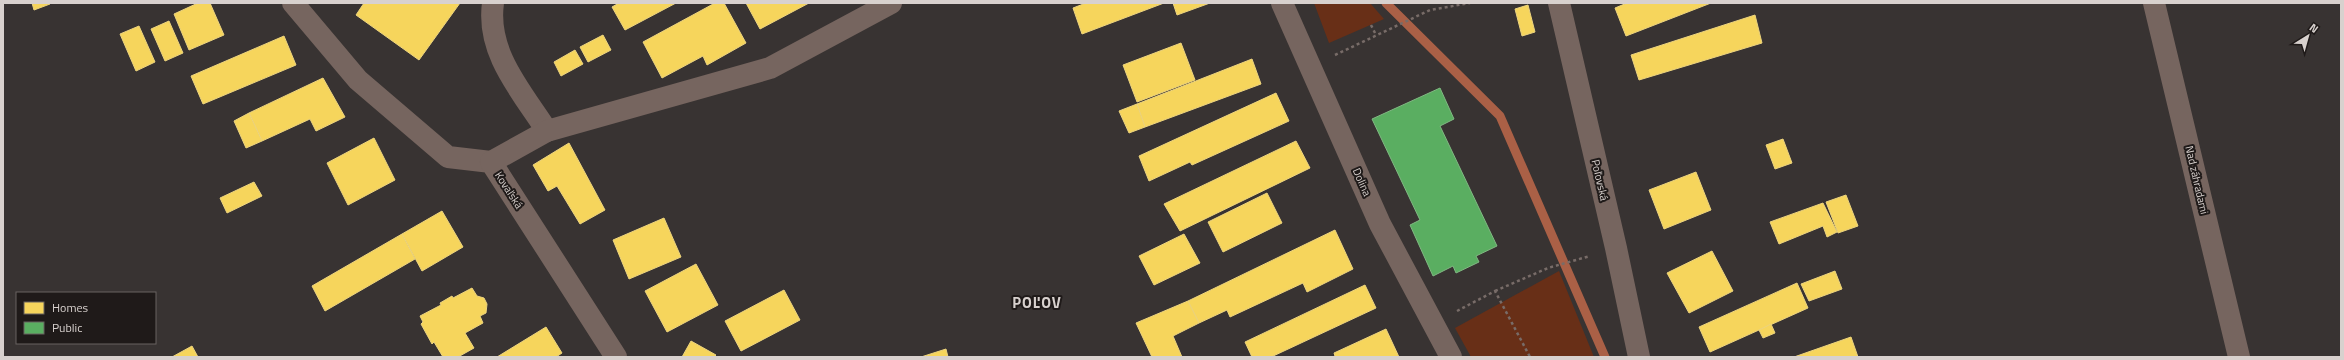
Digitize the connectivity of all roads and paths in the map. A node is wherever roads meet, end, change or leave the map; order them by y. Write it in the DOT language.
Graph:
graph roads {
  1 [pos="494,3"];
  2 [pos="891,3"];
  3 [pos="1282,3"];
  4 [pos="1470,3"];
  5 [pos="1559,3"];
  6 [pos="2154,3"];
  7 [pos="303,8"];
  8 [pos="1371,25"];
  9 [pos="1376,35"];
  10 [pos="1310,67"];
  11 [pos="547,131"];
  12 [pos="491,162"];
  13 [pos="1573,260"];
  14 [pos="1495,291"];
  15 [pos="1433,324"];
  16 [pos="616,357"];
  17 [pos="1451,357"];
  18 [pos="1530,357"];
  19 [pos="1639,357"];
  20 [pos="2239,357"];
  1 -- 11 [label="street"];
  2 -- 11 [label="street"];
  3 -- 10 [label="street, Dolina"];
  4 -- 9 [label="path"];
  5 -- 19 [label="street, Poľovská"];
  6 -- 20 [label="street, Nad záhradami"];
  7 -- 12 [label="street, Kovaľská"];
  8 -- 9 [label="path"];
  9 -- 10 [label="path"];
  10 -- 15 [label="street, Dolina"];
  11 -- 12 [label="street"];
  12 -- 16 [label="street, Kovaľská"];
  13 -- 14 [label="path"];
  14 -- 15 [label="path"];
  14 -- 18 [label="path"];
  15 -- 17 [label="street, Dolina"];
}
